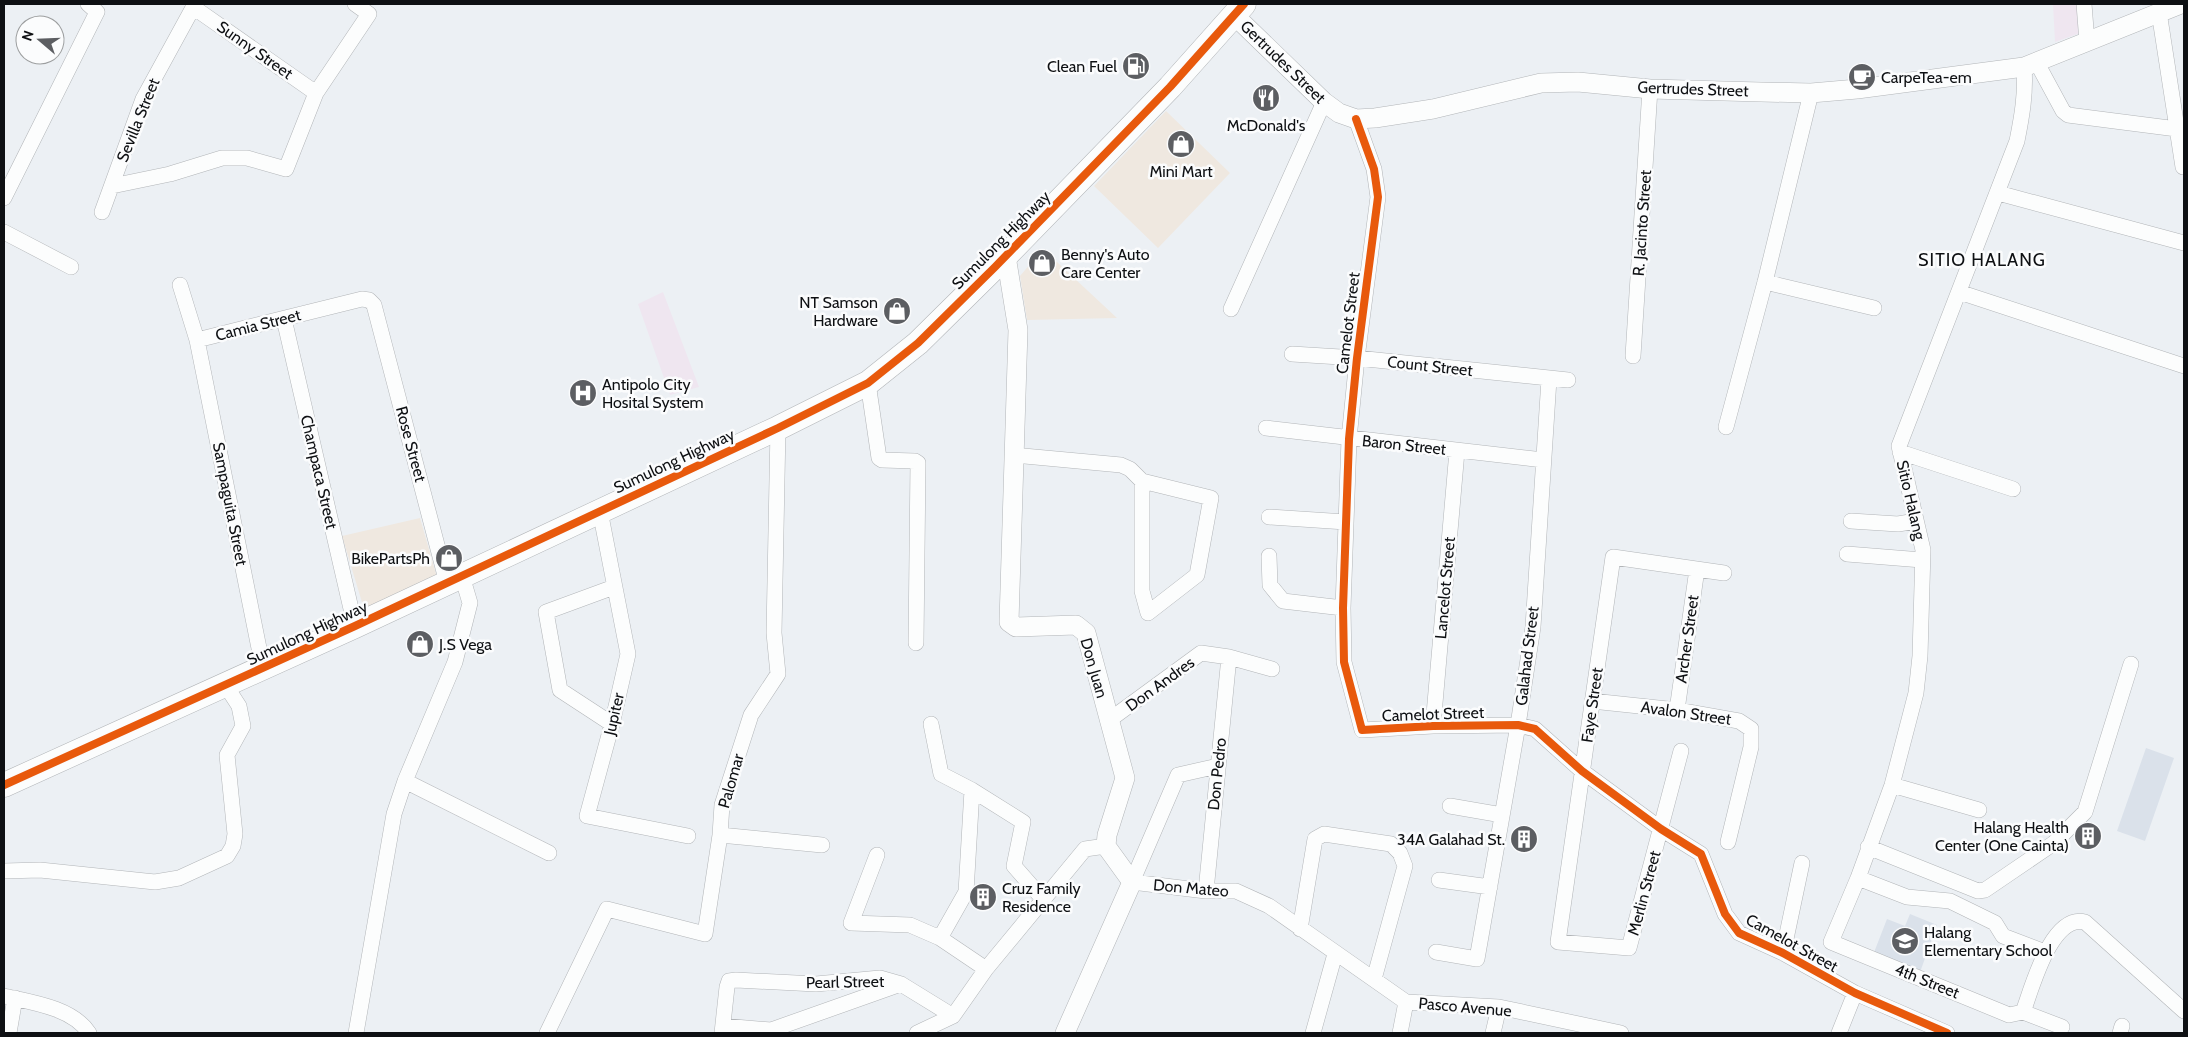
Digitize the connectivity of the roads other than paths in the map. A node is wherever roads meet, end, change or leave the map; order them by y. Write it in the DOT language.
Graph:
graph roads {
  1 [pos="355,4"];
  2 [pos="2084,4"];
  3 [pos="2181,4"];
  4 [pos="194,5"];
  5 [pos="93,8"];
  6 [pos="1240,10"];
  7 [pos="2159,12"];
  8 [pos="2087,42"];
  9 [pos="2031,65"];
  10 [pos="1650,89"];
  11 [pos="316,93"];
  12 [pos="1811,93"];
  13 [pos="1324,102"];
  14 [pos="1356,119"];
  15 [pos="2177,129"];
  16 [pos="2183,167"];
  17 [pos="112,186"];
  18 [pos="1998,193"];
  19 [pos="4,198"];
  20 [pos="102,212"];
  21 [pos="4,232"];
  22 [pos="2184,243"];
  23 [pos="1006,256"];
  24 [pos="71,267"];
  25 [pos="1765,282"];
  26 [pos="180,285"];
  27 [pos="1959,292"];
  28 [pos="374,305"];
  29 [pos="1874,308"];
  30 [pos="1231,309"];
  31 [pos="284,319"];
  32 [pos="197,340"];
  33 [pos="1292,354"];
  34 [pos="1633,356"];
  35 [pos="1357,358"];
  36 [pos="2184,366"];
  37 [pos="1549,379"];
  38 [pos="1568,380"];
  39 [pos="868,383"];
  40 [pos="1726,427"];
  41 [pos="778,428"];
  42 [pos="1266,428"];
  43 [pos="1349,439"];
  44 [pos="1456,450"];
  45 [pos="1900,452"];
  46 [pos="1014,455"];
  47 [pos="1543,460"];
  48 [pos="1142,482"];
  49 [pos="2013,489"];
  50 [pos="600,511"];
  51 [pos="1269,517"];
  52 [pos="1851,521"];
  53 [pos="1916,521"];
  54 [pos="1346,522"];
  55 [pos="1847,554"];
  56 [pos="1269,556"];
  57 [pos="1922,560"];
  58 [pos="1697,569"];
  59 [pos="1724,573"];
  60 [pos="454,579"];
  61 [pos="614,587"];
  62 [pos="1343,608"];
  63 [pos="355,626"];
  64 [pos="916,643"];
  65 [pos="1229,657"];
  66 [pos="2131,664"];
  67 [pos="263,668"];
  68 [pos="1272,669"];
  69 [pos="226,686"];
  70 [pos="1592,701"];
  71 [pos="1677,710"];
  72 [pos="1108,721"];
  73 [pos="612,724"];
  74 [pos="931,724"];
  75 [pos="1518,725"];
  76 [pos="1434,726"];
  77 [pos="1681,751"];
  78 [pos="1218,766"];
  79 [pos="1582,771"];
  80 [pos="405,781"];
  81 [pos="4,785"];
  82 [pos="1892,785"];
  83 [pos="972,790"];
  84 [pos="1450,806"];
  85 [pos="1979,810"];
  86 [pos="1502,815"];
  87 [pos="1661,829"];
  88 [pos="720,835"];
  89 [pos="688,836"];
  90 [pos="1728,842"];
  91 [pos="822,845"];
  92 [pos="1106,846"];
  93 [pos="1868,847"];
  94 [pos="549,853"];
  95 [pos="877,855"];
  96 [pos="1802,863"];
  97 [pos="4,872"];
  98 [pos="1858,878"];
  99 [pos="1439,880"];
  100 [pos="1132,882"];
  101 [pos="1490,887"];
  102 [pos="1206,891"];
  103 [pos="1044,899"];
  104 [pos="1300,929"];
  105 [pos="940,938"];
  106 [pos="1832,942"];
  107 [pos="1629,948"];
  108 [pos="1436,952"];
  109 [pos="2045,952"];
  110 [pos="1783,953"];
  111 [pos="1335,954"];
  112 [pos="986,969"];
  113 [pos="1374,978"];
  114 [pos="901,984"];
  115 [pos="1855,993"];
  116 [pos="9,997"];
  117 [pos="1406,1002"];
  118 [pos="1499,1007"];
  119 [pos="2184,1011"];
  120 [pos="2023,1012"];
  121 [pos="953,1016"];
  122 [pos="2062,1027"];
  123 [pos="723,1029"];
  124 [pos="9,1033"];
  125 [pos="90,1033"];
  126 [pos="356,1033"];
  127 [pos="547,1033"];
  128 [pos="917,1033"];
  129 [pos="1065,1033"];
  130 [pos="1314,1033"];
  131 [pos="1400,1033"];
  132 [pos="1493,1033"];
  133 [pos="1621,1033"];
  134 [pos="1839,1033"];
  135 [pos="1947,1033"];
  1 -- 11 [label="street"];
  2 -- 8 [label="street"];
  3 -- 7 [label="street, Gertrudes Street"];
  4 -- 11 [label="street, Sunny Street"];
  4 -- 17 [label="street, Sevilla Street"];
  5 -- 19 [label="street"];
  6 -- 13 [label="street, Gertrudes Street"];
  6 -- 23 [label="main road, Sumulong Highway"];
  7 -- 8 [label="street, Gertrudes Street"];
  7 -- 15 [label="street"];
  8 -- 9 [label="street, Gertrudes Street"];
  9 -- 12 [label="street, Gertrudes Street"];
  9 -- 15 [label="street"];
  9 -- 18 [label="street, Sitio Halang"];
  10 -- 12 [label="street, Gertrudes Street"];
  10 -- 14 [label="street, Gertrudes Street"];
  10 -- 34 [label="street, R. Jacinto Street"];
  11 -- 17 [label="street"];
  12 -- 25 [label="street"];
  13 -- 14 [label="street, Gertrudes Street"];
  13 -- 30 [label="street"];
  14 -- 35 [label="street, Camelot Street"];
  15 -- 16 [label="street"];
  17 -- 20 [label="street, Sevilla Street"];
  18 -- 22 [label="street"];
  18 -- 27 [label="street, Sitio Halang"];
  21 -- 24 [label="street"];
  23 -- 39 [label="main road, Sumulong Highway"];
  23 -- 46 [label="street, Don Juan"];
  25 -- 29 [label="street"];
  25 -- 40 [label="street"];
  26 -- 32 [label="street, Camia Street"];
  27 -- 36 [label="street"];
  27 -- 45 [label="street, Sitio Halang"];
  28 -- 31 [label="street, Camia Street"];
  28 -- 60 [label="street, Rose Street"];
  31 -- 32 [label="street, Camia Street"];
  31 -- 63 [label="street, Champaca Street"];
  32 -- 67 [label="street, Sampaguita Street"];
  33 -- 35 [label="street, Count Street"];
  35 -- 37 [label="street, Count Street"];
  35 -- 43 [label="street, Camelot Street"];
  37 -- 38 [label="street, Count Street"];
  37 -- 47 [label="street, Galahad Street"];
  39 -- 41 [label="main road, Sumulong Highway"];
  39 -- 64 [label="street"];
  41 -- 50 [label="main road, Sumulong Highway"];
  41 -- 88 [label="street, Palomar"];
  42 -- 43 [label="street, Baron Street"];
  43 -- 44 [label="street, Baron Street"];
  43 -- 54 [label="street, Camelot Street"];
  44 -- 47 [label="street, Baron Street"];
  44 -- 76 [label="street, Lancelot Street"];
  45 -- 49 [label="street"];
  45 -- 53 [label="street, Sitio Halang"];
  46 -- 48 [label="street"];
  46 -- 72 [label="street, Don Juan"];
  47 -- 75 [label="street, Galahad Street"];
  48 -- 48 [label="street"];
  50 -- 60 [label="main road, Sumulong Highway"];
  50 -- 61 [label="street, Jupiter"];
  51 -- 54 [label="street"];
  52 -- 53 [label="street"];
  53 -- 57 [label="street, Sitio Halang"];
  54 -- 62 [label="street, Camelot Street"];
  55 -- 57 [label="street"];
  56 -- 62 [label="street"];
  57 -- 82 [label="street, Sitio Halang"];
  58 -- 59 [label="street"];
  58 -- 70 [label="street, Faye Street"];
  58 -- 71 [label="street, Archer Street"];
  60 -- 63 [label="main road, Sumulong Highway"];
  60 -- 80 [label="street, Rose Street"];
  61 -- 73 [label="street, Jupiter"];
  61 -- 73 [label="street"];
  62 -- 76 [label="street, Camelot Street"];
  63 -- 67 [label="main road, Sumulong Highway"];
  65 -- 68 [label="street, Don Andres"];
  65 -- 72 [label="street, Don Andres"];
  65 -- 78 [label="street, Don Pedro"];
  66 -- 93 [label="street"];
  67 -- 69 [label="main road, Sumulong Highway"];
  69 -- 81 [label="main road, Sumulong Highway"];
  69 -- 97 [label="street"];
  70 -- 71 [label="street, Avalon Street"];
  70 -- 79 [label="street, Faye Street"];
  71 -- 90 [label="street, Avalon Street"];
  72 -- 92 [label="street, Don Juan"];
  73 -- 89 [label="street, Jupiter"];
  74 -- 83 [label="street"];
  75 -- 76 [label="street, Camelot Street"];
  75 -- 79 [label="street, Camelot Street"];
  75 -- 86 [label="street, Galahad Street"];
  77 -- 87 [label="street, Merlin Street"];
  78 -- 100 [label="street"];
  78 -- 102 [label="street, Don Pedro"];
  79 -- 87 [label="street, Camelot Street"];
  79 -- 107 [label="street, Faye Street"];
  80 -- 94 [label="street"];
  80 -- 126 [label="street, Rose Street"];
  82 -- 85 [label="street"];
  82 -- 93 [label="street, Sitio Halang"];
  83 -- 103 [label="street"];
  83 -- 105 [label="street"];
  84 -- 86 [label="street"];
  86 -- 101 [label="street, Galahad Street"];
  87 -- 107 [label="street, Merlin Street"];
  87 -- 110 [label="street, Camelot Street"];
  88 -- 91 [label="street"];
  88 -- 127 [label="street, Palomar"];
  92 -- 100 [label="street"];
  92 -- 103 [label="street"];
  93 -- 98 [label="street, Sitio Halang"];
  95 -- 105 [label="street"];
  96 -- 110 [label="street"];
  98 -- 106 [label="street, Sitio Halang"];
  98 -- 109 [label="street"];
  99 -- 101 [label="street"];
  100 -- 102 [label="street, Don Mateo"];
  100 -- 129 [label="street"];
  101 -- 108 [label="street, Galahad Street"];
  102 -- 104 [label="street, Don Mateo"];
  103 -- 112 [label="street"];
  104 -- 111 [label="street, Pasco Avenue"];
  104 -- 113 [label="street"];
  105 -- 112 [label="street"];
  106 -- 120 [label="street, 4th Street"];
  109 -- 119 [label="street"];
  109 -- 120 [label="street"];
  110 -- 115 [label="street, Camelot Street"];
  111 -- 113 [label="street, Pasco Avenue"];
  111 -- 130 [label="street"];
  112 -- 121 [label="street"];
  113 -- 117 [label="street, Pasco Avenue"];
  114 -- 121 [label="street, Pearl Street"];
  114 -- 123 [label="street"];
  114 -- 123 [label="street, Pearl Street"];
  115 -- 134 [label="street"];
  115 -- 135 [label="street, Camelot Street"];
  116 -- 124 [label="street"];
  116 -- 125 [label="street"];
  117 -- 118 [label="street, Pasco Avenue"];
  117 -- 131 [label="street"];
  118 -- 132 [label="street"];
  118 -- 133 [label="street, Pasco Avenue"];
  120 -- 122 [label="street, 4th Street"];
  121 -- 128 [label="street"];
}
